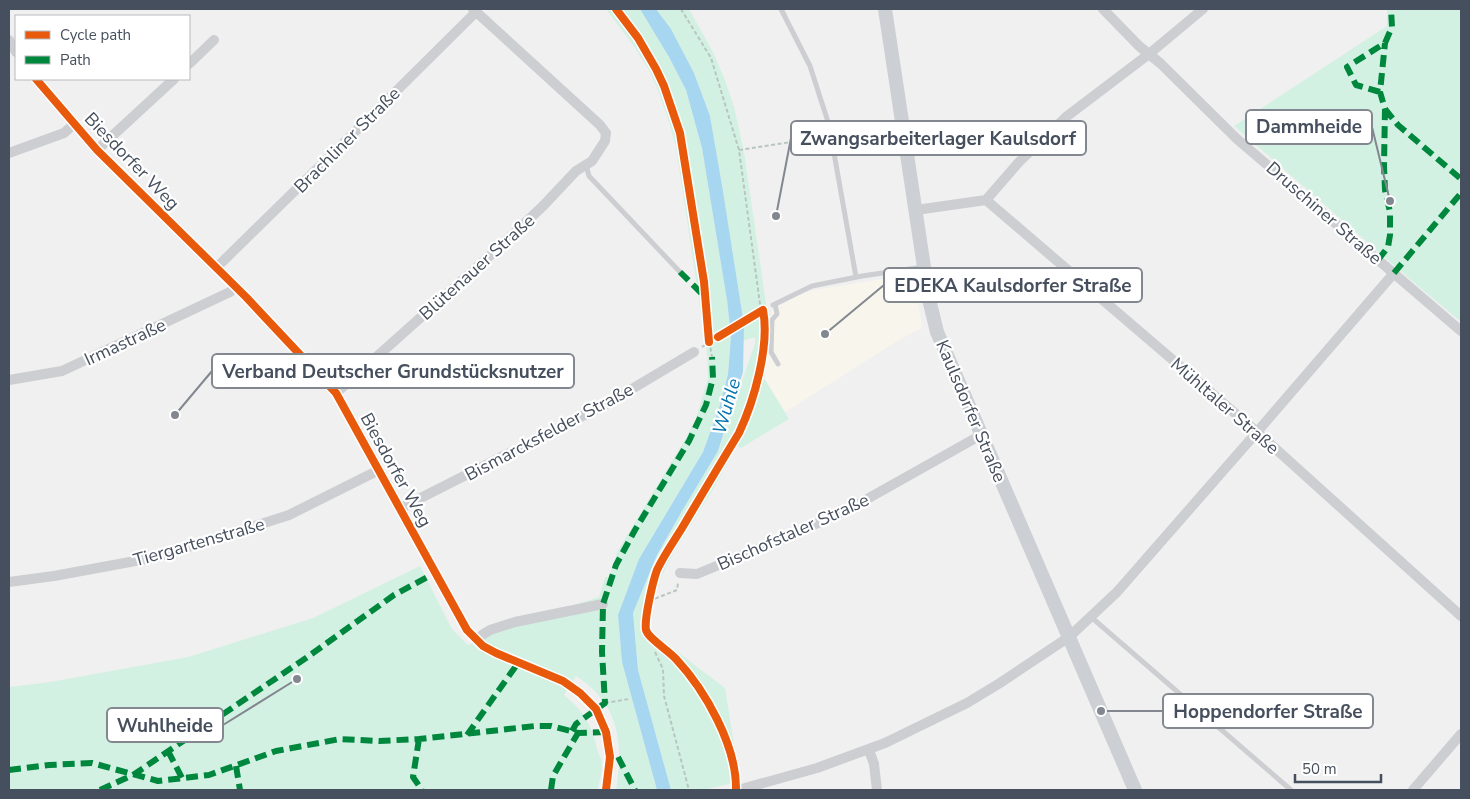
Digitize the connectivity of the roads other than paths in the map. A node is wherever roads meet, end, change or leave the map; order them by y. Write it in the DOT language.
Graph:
graph roads {
  1 [pos="781,9"];
  2 [pos="885,9"];
  3 [pos="1103,9"];
  4 [pos="1203,9"];
  5 [pos="474,10"];
  6 [pos="214,40"];
  7 [pos="1149,54"];
  8 [pos="190,63"];
  9 [pos="37,80"];
  10 [pos="173,80"];
  11 [pos="74,124"];
  12 [pos="97,150"];
  13 [pos="9,153"];
  14 [pos="586,165"];
  15 [pos="986,200"];
  16 [pos="916,210"];
  17 [pos="217,267"];
  18 [pos="924,267"];
  19 [pos="680,272"];
  20 [pos="1394,273"];
  21 [pos="856,277"];
  22 [pos="235,286"];
  23 [pos="1461,331"];
  24 [pos="694,352"];
  25 [pos="778,364"];
  26 [pos="9,380"];
  27 [pos="336,393"];
  28 [pos="1257,432"];
  29 [pos="980,435"];
  30 [pos="379,470"];
  31 [pos="401,508"];
  32 [pos="680,573"];
  33 [pos="9,582"];
  34 [pos="603,604"];
  35 [pos="1461,616"];
  36 [pos="1091,617"];
  37 [pos="650,636"];
  38 [pos="1069,636"];
  39 [pos="478,641"];
  40 [pos="1461,734"];
  41 [pos="869,750"];
  42 [pos="606,790"];
  43 [pos="737,790"];
  44 [pos="878,790"];
  45 [pos="1135,790"];
  46 [pos="1291,790"];
  47 [pos="1413,790"];
  1 -- 21 [label="lane"];
  2 -- 16 [label="main road, Kaulsdorfer Straße"];
  3 -- 7 [label="street, Druschiner Straße"];
  4 -- 7 [label="street"];
  5 -- 14 [label="street, Blütenauer Straße"];
  5 -- 17 [label="street, Brachliner Straße"];
  6 -- 8 [label="street"];
  7 -- 15 [label="street"];
  7 -- 20 [label="street, Druschiner Straße"];
  9 -- 11 [label="street, Biesdorfer Weg"];
  10 -- 12 [label="street"];
  11 -- 12 [label="street, Biesdorfer Weg"];
  11 -- 13 [label="street"];
  12 -- 17 [label="street, Biesdorfer Weg"];
  14 -- 19 [label="lane"];
  14 -- 27 [label="street, Blütenauer Straße"];
  15 -- 16 [label="street"];
  15 -- 28 [label="street, Mühltaler Straße"];
  16 -- 18 [label="main road, Kaulsdorfer Straße"];
  17 -- 22 [label="street, Biesdorfer Weg"];
  18 -- 21 [label="lane"];
  18 -- 29 [label="main road, Kaulsdorfer Straße"];
  20 -- 23 [label="street, Druschiner Straße"];
  20 -- 28 [label="street"];
  21 -- 25 [label="lane"];
  22 -- 26 [label="street, Irmastraße"];
  22 -- 27 [label="street, Biesdorfer Weg"];
  24 -- 31 [label="street, Bismarcksfelder Straße"];
  27 -- 30 [label="street, Biesdorfer Weg"];
  28 -- 35 [label="street, Mühltaler Straße"];
  28 -- 36 [label="street"];
  29 -- 32 [label="street, Bischofstaler Straße"];
  29 -- 38 [label="main road, Kaulsdorfer Straße"];
  30 -- 31 [label="street, Biesdorfer Weg"];
  30 -- 33 [label="street, Tiergartenstraße"];
  31 -- 39 [label="street, Biesdorfer Weg"];
  34 -- 39 [label="street"];
  36 -- 38 [label="street"];
  36 -- 46 [label="lane"];
  37 -- 43 [label="lane"];
  38 -- 41 [label="street"];
  38 -- 45 [label="main road, Kaulsdorfer Straße"];
  39 -- 42 [label="street, Biesdorfer Weg"];
  40 -- 47 [label="street"];
  41 -- 43 [label="street"];
  41 -- 44 [label="street"];
}
